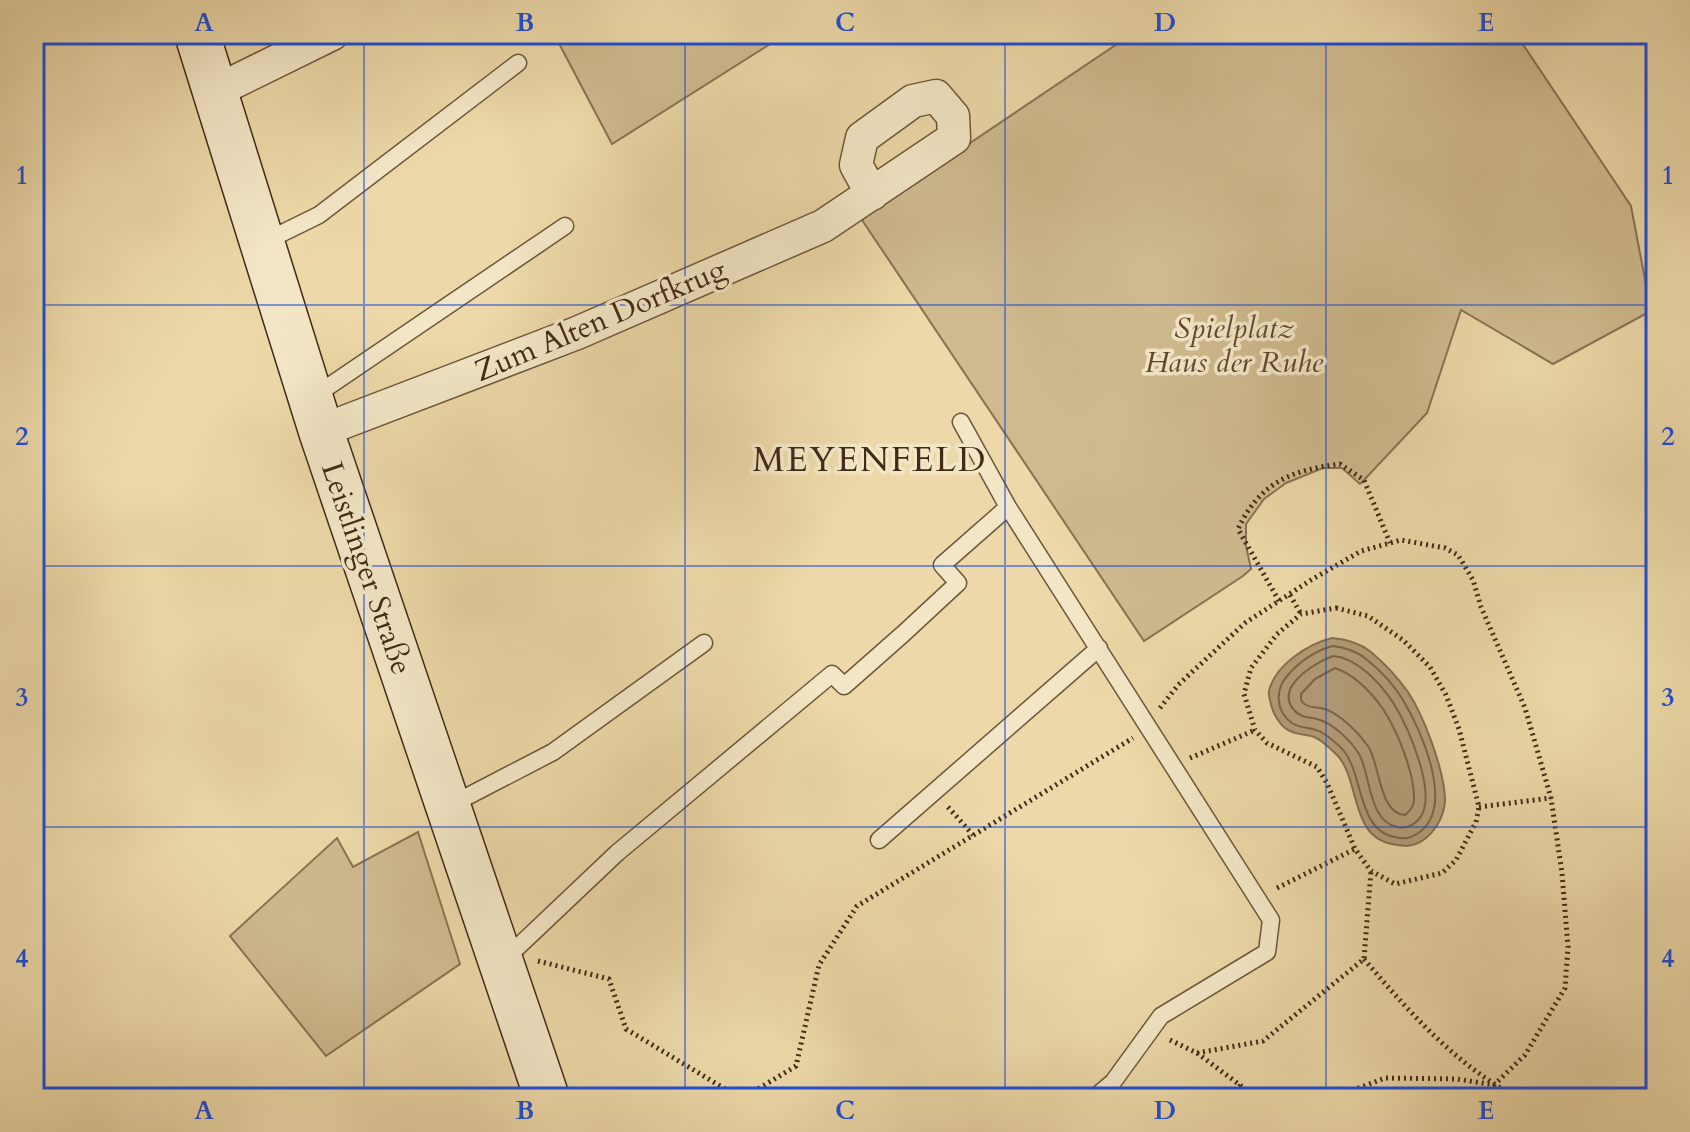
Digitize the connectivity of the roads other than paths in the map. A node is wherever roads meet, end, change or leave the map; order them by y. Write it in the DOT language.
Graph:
graph roads {
  1 [pos="197,34"];
  2 [pos="332,34"];
  3 [pos="518,63"];
  4 [pos="216,91"];
  5 [pos="872,194"];
  6 [pos="565,226"];
  7 [pos="263,243"];
  8 [pos="317,414"];
  9 [pos="961,422"];
  10 [pos="1008,507"];
  11 [pos="704,643"];
  12 [pos="1099,648"];
  13 [pos="448,807"];
  14 [pos="879,840"];
  15 [pos="505,958"];
  16 [pos="547,1098"];
  17 [pos="1094,1098"];
  1 -- 4 [label="street, Leistlinger Straße"];
  2 -- 4 [label="street"];
  3 -- 7 [label="lane"];
  4 -- 7 [label="street, Leistlinger Straße"];
  5 -- 8 [label="street, Zum Alten Dorfkrug"];
  6 -- 8 [label="lane"];
  7 -- 8 [label="street, Leistlinger Straße"];
  8 -- 13 [label="street, Leistlinger Straße"];
  9 -- 10 [label="lane"];
  10 -- 12 [label="lane"];
  10 -- 15 [label="lane"];
  11 -- 13 [label="lane"];
  12 -- 14 [label="lane"];
  12 -- 17 [label="lane"];
  13 -- 15 [label="street, Leistlinger Straße"];
  15 -- 16 [label="street, Leistlinger Straße"];
}
